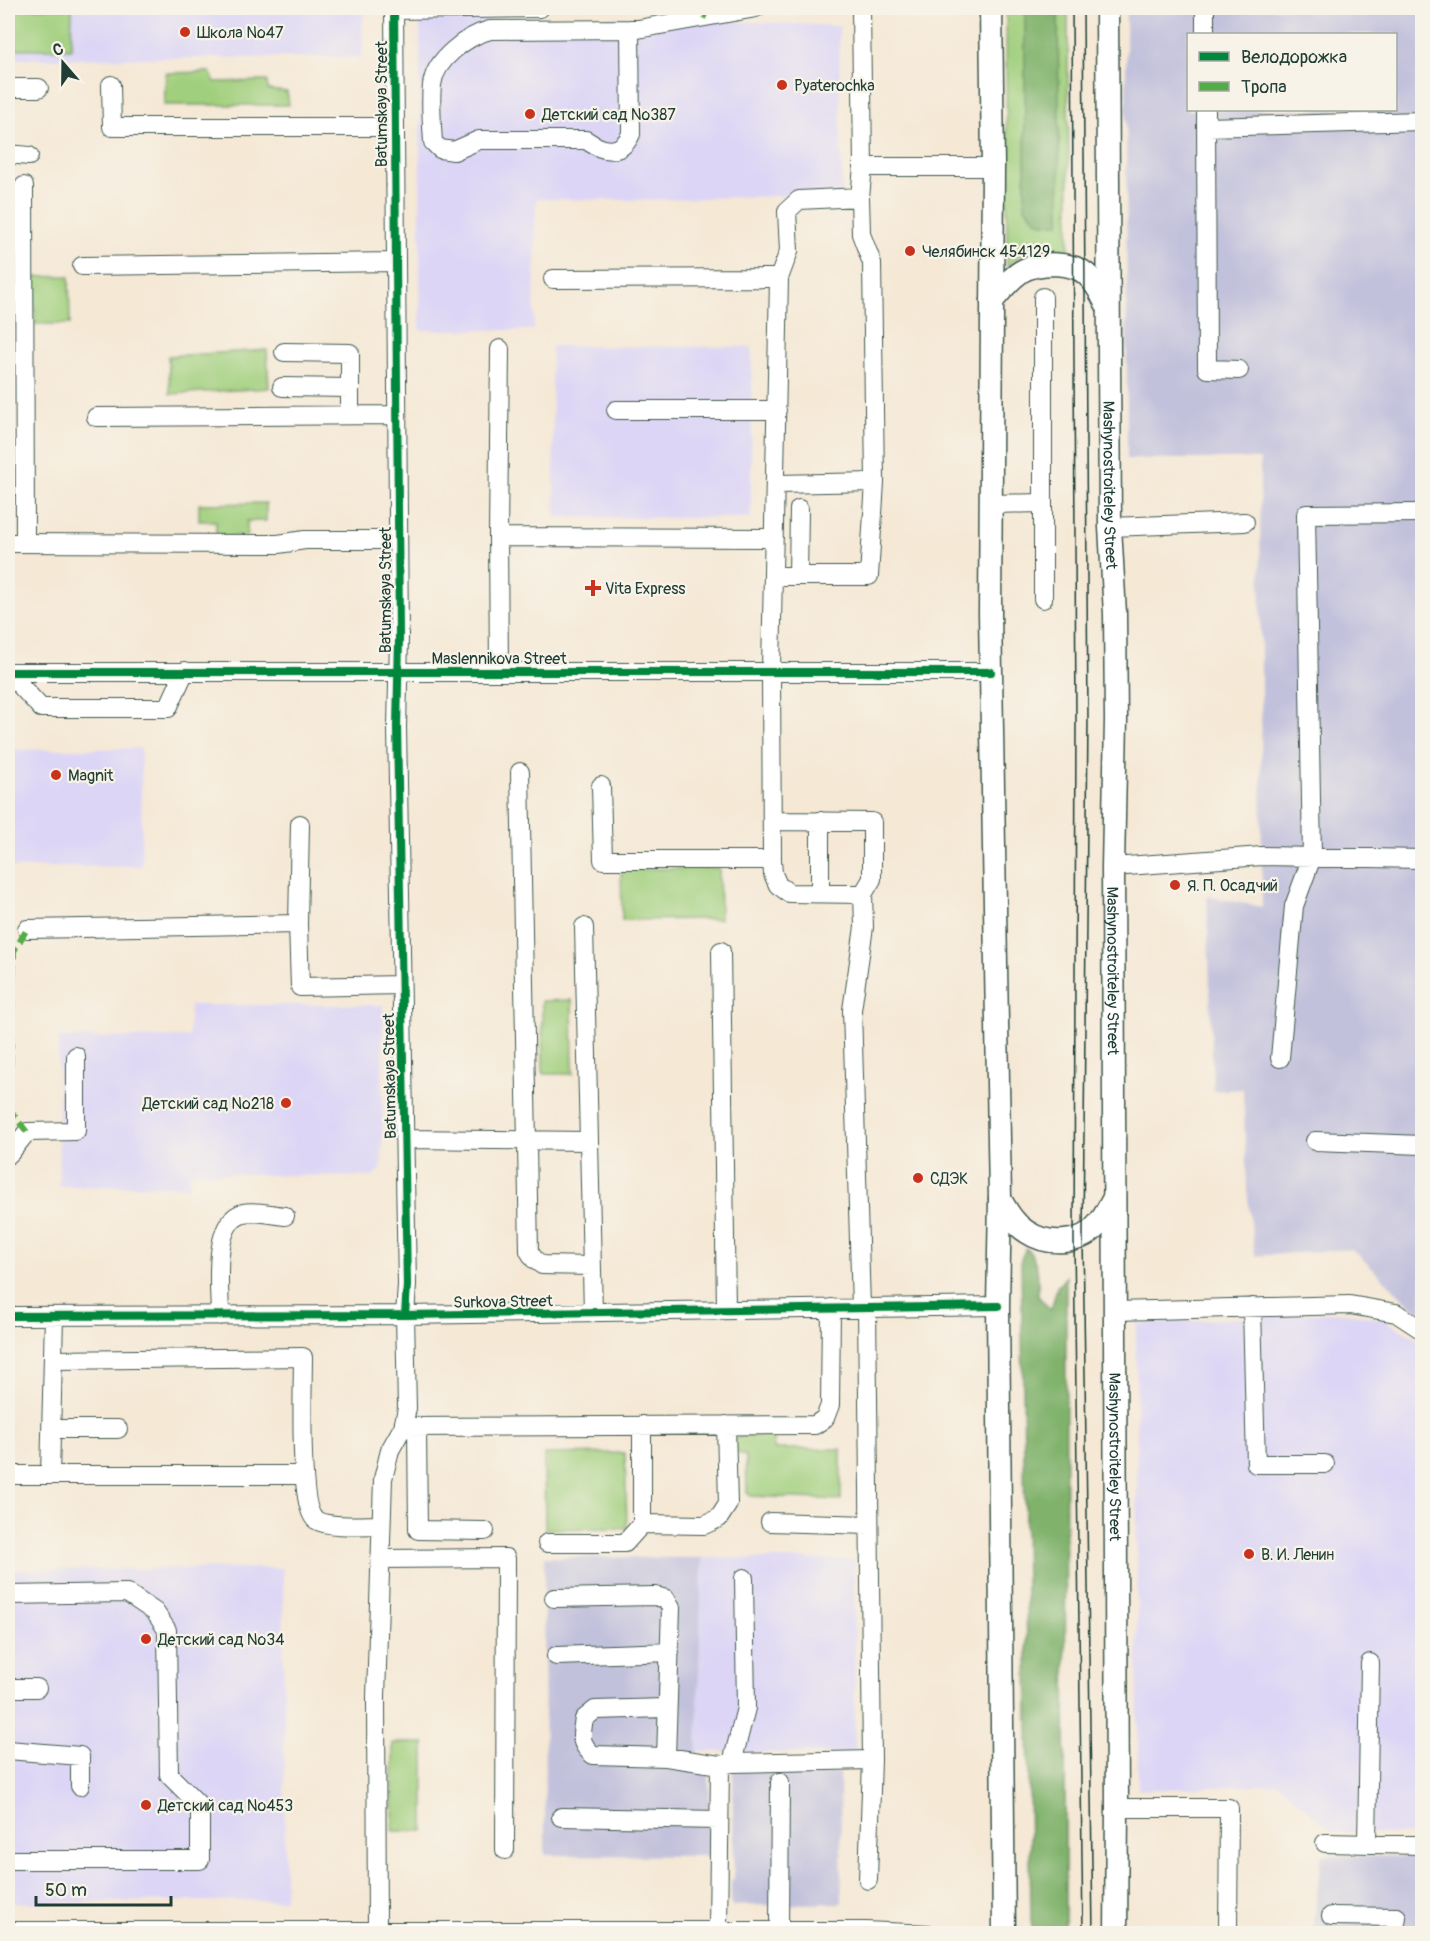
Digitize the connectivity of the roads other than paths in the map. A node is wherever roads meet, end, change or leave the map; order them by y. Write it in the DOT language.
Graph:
graph roads {
  1 [pos="540,8"];
  2 [pos="756,8"];
  3 [pos="861,8"];
  4 [pos="991,8"];
  5 [pos="1107,8"];
  6 [pos="1205,8"];
  7 [pos="394,9"];
  8 [pos="726,10"];
  9 [pos="630,29"];
  10 [pos="1205,33"];
  11 [pos="111,84"];
  12 [pos="8,88"];
  13 [pos="39,88"];
  14 [pos="1206,118"];
  15 [pos="1422,121"];
  16 [pos="394,127"];
  17 [pos="8,154"];
  18 [pos="29,156"];
  19 [pos="863,167"];
  20 [pos="993,167"];
  21 [pos="24,186"];
  22 [pos="860,197"];
  23 [pos="395,262"];
  24 [pos="82,266"];
  25 [pos="779,278"];
  26 [pos="553,279"];
  27 [pos="1043,297"];
  28 [pos="992,301"];
  29 [pos="1108,307"];
  30 [pos="500,349"];
  31 [pos="284,352"];
  32 [pos="1239,370"];
  33 [pos="282,387"];
  34 [pos="350,388"];
  35 [pos="616,410"];
  36 [pos="777,410"];
  37 [pos="350,415"];
  38 [pos="397,415"];
  39 [pos="96,417"];
  40 [pos="875,482"];
  41 [pos="776,484"];
  42 [pos="1043,503"];
  43 [pos="991,504"];
  44 [pos="799,509"];
  45 [pos="1422,513"];
  46 [pos="1245,522"];
  47 [pos="1110,527"];
  48 [pos="498,537"];
  49 [pos="774,538"];
  50 [pos="398,540"];
  51 [pos="16,543"];
  52 [pos="773,576"];
  53 [pos="798,576"];
  54 [pos="1043,599"];
  55 [pos="185,671"];
  56 [pos="398,671"];
  57 [pos="499,671"];
  58 [pos="771,671"];
  59 [pos="8,672"];
  60 [pos="991,672"];
  61 [pos="520,772"];
  62 [pos="601,786"];
  63 [pos="773,821"];
  64 [pos="820,821"];
  65 [pos="300,824"];
  66 [pos="1312,856"];
  67 [pos="1422,859"];
  68 [pos="772,860"];
  69 [pos="1113,867"];
  70 [pos="820,892"];
  71 [pos="863,894"];
  72 [pos="298,924"];
  73 [pos="584,927"];
  74 [pos="27,929"];
  75 [pos="721,951"];
  76 [pos="400,985"];
  77 [pos="76,1056"];
  78 [pos="1280,1058"];
  79 [pos="404,1139"];
  80 [pos="526,1140"];
  81 [pos="589,1141"];
  82 [pos="1315,1141"];
  83 [pos="1422,1145"];
  84 [pos="8,1155"];
  85 [pos="1114,1197"];
  86 [pos="1000,1199"];
  87 [pos="285,1216"];
  88 [pos="591,1266"];
  89 [pos="998,1306"];
  90 [pos="864,1307"];
  91 [pos="1252,1307"];
  92 [pos="831,1308"];
  93 [pos="726,1310"];
  94 [pos="1115,1311"];
  95 [pos="593,1313"];
  96 [pos="8,1316"];
  97 [pos="54,1316"];
  98 [pos="220,1316"];
  99 [pos="405,1316"];
  100 [pos="1422,1330"];
  101 [pos="53,1360"];
  102 [pos="642,1425"];
  103 [pos="726,1425"];
  104 [pos="410,1427"];
  105 [pos="118,1429"];
  106 [pos="52,1430"];
  107 [pos="1325,1464"];
  108 [pos="8,1475"];
  109 [pos="50,1475"];
  110 [pos="304,1475"];
  111 [pos="770,1522"];
  112 [pos="642,1524"];
  113 [pos="380,1525"];
  114 [pos="869,1525"];
  115 [pos="485,1531"];
  116 [pos="546,1543"];
  117 [pos="380,1559"];
  118 [pos="744,1578"];
  119 [pos="8,1595"];
  120 [pos="554,1598"];
  121 [pos="670,1652"];
  122 [pos="556,1656"];
  123 [pos="1370,1663"];
  124 [pos="8,1688"];
  125 [pos="37,1688"];
  126 [pos="666,1708"];
  127 [pos="8,1750"];
  128 [pos="666,1757"];
  129 [pos="872,1760"];
  130 [pos="726,1764"];
  131 [pos="780,1782"];
  132 [pos="80,1786"];
  133 [pos="1118,1808"];
  134 [pos="561,1817"];
  135 [pos="719,1820"];
  136 [pos="1325,1843"];
  137 [pos="1367,1844"];
  138 [pos="1422,1845"];
  139 [pos="505,1850"];
  140 [pos="8,1860"];
  141 [pos="868,1880"];
  142 [pos="1331,1916"];
  143 [pos="8,1931"];
  144 [pos="377,1931"];
  145 [pos="718,1931"];
  146 [pos="787,1932"];
  147 [pos="866,1932"];
  148 [pos="929,1934"];
  149 [pos="1004,1934"];
  150 [pos="1116,1934"];
  151 [pos="1228,1934"];
  152 [pos="1394,1934"];
  1 -- 7 [label="street"];
  2 -- 8 [label="street"];
  3 -- 19 [label="street"];
  4 -- 20 [label="main road"];
  5 -- 29 [label="main road, Mashynostroiteley Street"];
  6 -- 10 [label="street"];
  7 -- 16 [label="street, Batumskaya Street"];
  8 -- 9 [label="street"];
  9 -- 9 [label="street"];
  11 -- 16 [label="street"];
  12 -- 13 [label="street"];
  14 -- 15 [label="street"];
  14 -- 32 [label="street"];
  16 -- 23 [label="street, Batumskaya Street"];
  17 -- 18 [label="street"];
  19 -- 20 [label="street"];
  19 -- 22 [label="street"];
  20 -- 28 [label="main road"];
  21 -- 51 [label="street"];
  22 -- 25 [label="street"];
  22 -- 40 [label="street"];
  23 -- 24 [label="street"];
  23 -- 38 [label="street, Batumskaya Street"];
  25 -- 26 [label="street"];
  25 -- 36 [label="street"];
  27 -- 42 [label="street"];
  28 -- 29 [label="main road"];
  28 -- 43 [label="main road"];
  29 -- 47 [label="main road, Mashynostroiteley Street"];
  30 -- 48 [label="street"];
  31 -- 34 [label="street"];
  33 -- 34 [label="street"];
  34 -- 37 [label="street"];
  35 -- 36 [label="street"];
  36 -- 41 [label="street"];
  37 -- 38 [label="street"];
  37 -- 39 [label="street"];
  38 -- 50 [label="street, Batumskaya Street"];
  40 -- 41 [label="street"];
  40 -- 53 [label="street"];
  41 -- 49 [label="street"];
  42 -- 43 [label="street"];
  42 -- 54 [label="street"];
  43 -- 60 [label="main road"];
  44 -- 53 [label="street"];
  45 -- 66 [label="street"];
  46 -- 47 [label="street"];
  47 -- 69 [label="main road, Mashynostroiteley Street"];
  48 -- 49 [label="street"];
  48 -- 57 [label="street"];
  49 -- 52 [label="street"];
  50 -- 51 [label="street"];
  50 -- 56 [label="street, Batumskaya Street"];
  52 -- 53 [label="street"];
  52 -- 58 [label="street"];
  55 -- 56 [label="street, Maslennikova Street"];
  55 -- 59 [label="street, Maslennikova Street"];
  55 -- 59 [label="street"];
  56 -- 57 [label="street, Maslennikova Street"];
  56 -- 76 [label="street, Batumskaya Street"];
  57 -- 58 [label="street, Maslennikova Street"];
  58 -- 60 [label="street, Maslennikova Street"];
  58 -- 63 [label="street"];
  60 -- 86 [label="main road"];
  61 -- 80 [label="street"];
  62 -- 68 [label="street"];
  63 -- 64 [label="street"];
  63 -- 68 [label="street"];
  64 -- 70 [label="street"];
  64 -- 71 [label="street"];
  65 -- 72 [label="street"];
  66 -- 67 [label="street"];
  66 -- 69 [label="street"];
  66 -- 78 [label="street"];
  68 -- 70 [label="street"];
  69 -- 85 [label="main road, Mashynostroiteley Street"];
  70 -- 71 [label="street"];
  71 -- 90 [label="street"];
  72 -- 74 [label="street"];
  72 -- 76 [label="street"];
  73 -- 81 [label="street"];
  75 -- 93 [label="street"];
  76 -- 79 [label="street, Batumskaya Street"];
  77 -- 84 [label="street"];
  79 -- 80 [label="street"];
  79 -- 99 [label="street, Batumskaya Street"];
  80 -- 81 [label="street"];
  80 -- 88 [label="street"];
  81 -- 88 [label="street"];
  82 -- 83 [label="street"];
  85 -- 86 [label="main road"];
  85 -- 94 [label="main road, Mashynostroiteley Street"];
  86 -- 89 [label="main road"];
  87 -- 98 [label="street"];
  88 -- 95 [label="street"];
  89 -- 90 [label="street, Surkova Street"];
  89 -- 149 [label="main road"];
  90 -- 92 [label="street, Surkova Street"];
  90 -- 114 [label="street"];
  91 -- 94 [label="street"];
  91 -- 100 [label="street"];
  91 -- 107 [label="street"];
  92 -- 93 [label="street, Surkova Street"];
  92 -- 103 [label="street"];
  93 -- 95 [label="street, Surkova Street"];
  94 -- 133 [label="main road, Mashynostroiteley Street"];
  95 -- 99 [label="street, Surkova Street"];
  96 -- 97 [label="street, Surkova Street"];
  97 -- 98 [label="street, Surkova Street"];
  97 -- 101 [label="street"];
  98 -- 99 [label="street, Surkova Street"];
  99 -- 104 [label="street, Batumskaya Street"];
  101 -- 106 [label="street"];
  101 -- 110 [label="street"];
  102 -- 103 [label="street"];
  102 -- 104 [label="street"];
  102 -- 112 [label="street"];
  103 -- 112 [label="street"];
  104 -- 113 [label="street"];
  104 -- 115 [label="street"];
  105 -- 106 [label="street"];
  106 -- 109 [label="street"];
  108 -- 109 [label="street"];
  109 -- 110 [label="street"];
  110 -- 113 [label="street"];
  111 -- 114 [label="street"];
  112 -- 116 [label="street"];
  113 -- 117 [label="street"];
  114 -- 129 [label="street"];
  117 -- 139 [label="street"];
  117 -- 144 [label="street"];
  118 -- 130 [label="street"];
  119 -- 140 [label="street"];
  120 -- 121 [label="street"];
  121 -- 122 [label="street"];
  121 -- 126 [label="street"];
  123 -- 137 [label="street"];
  124 -- 125 [label="street"];
  126 -- 128 [label="street"];
  126 -- 128 [label="street"];
  127 -- 132 [label="street"];
  128 -- 130 [label="street"];
  129 -- 130 [label="street"];
  129 -- 141 [label="street"];
  130 -- 135 [label="street"];
  131 -- 146 [label="street"];
  133 -- 150 [label="main road, Mashynostroiteley Street"];
  133 -- 151 [label="street"];
  134 -- 135 [label="street"];
  135 -- 145 [label="street"];
  136 -- 137 [label="street"];
  137 -- 138 [label="street"];
  142 -- 152 [label="street"];
  143 -- 144 [label="street"];
  144 -- 145 [label="street"];
  145 -- 146 [label="street"];
  146 -- 147 [label="street"];
  147 -- 148 [label="street"];
}
